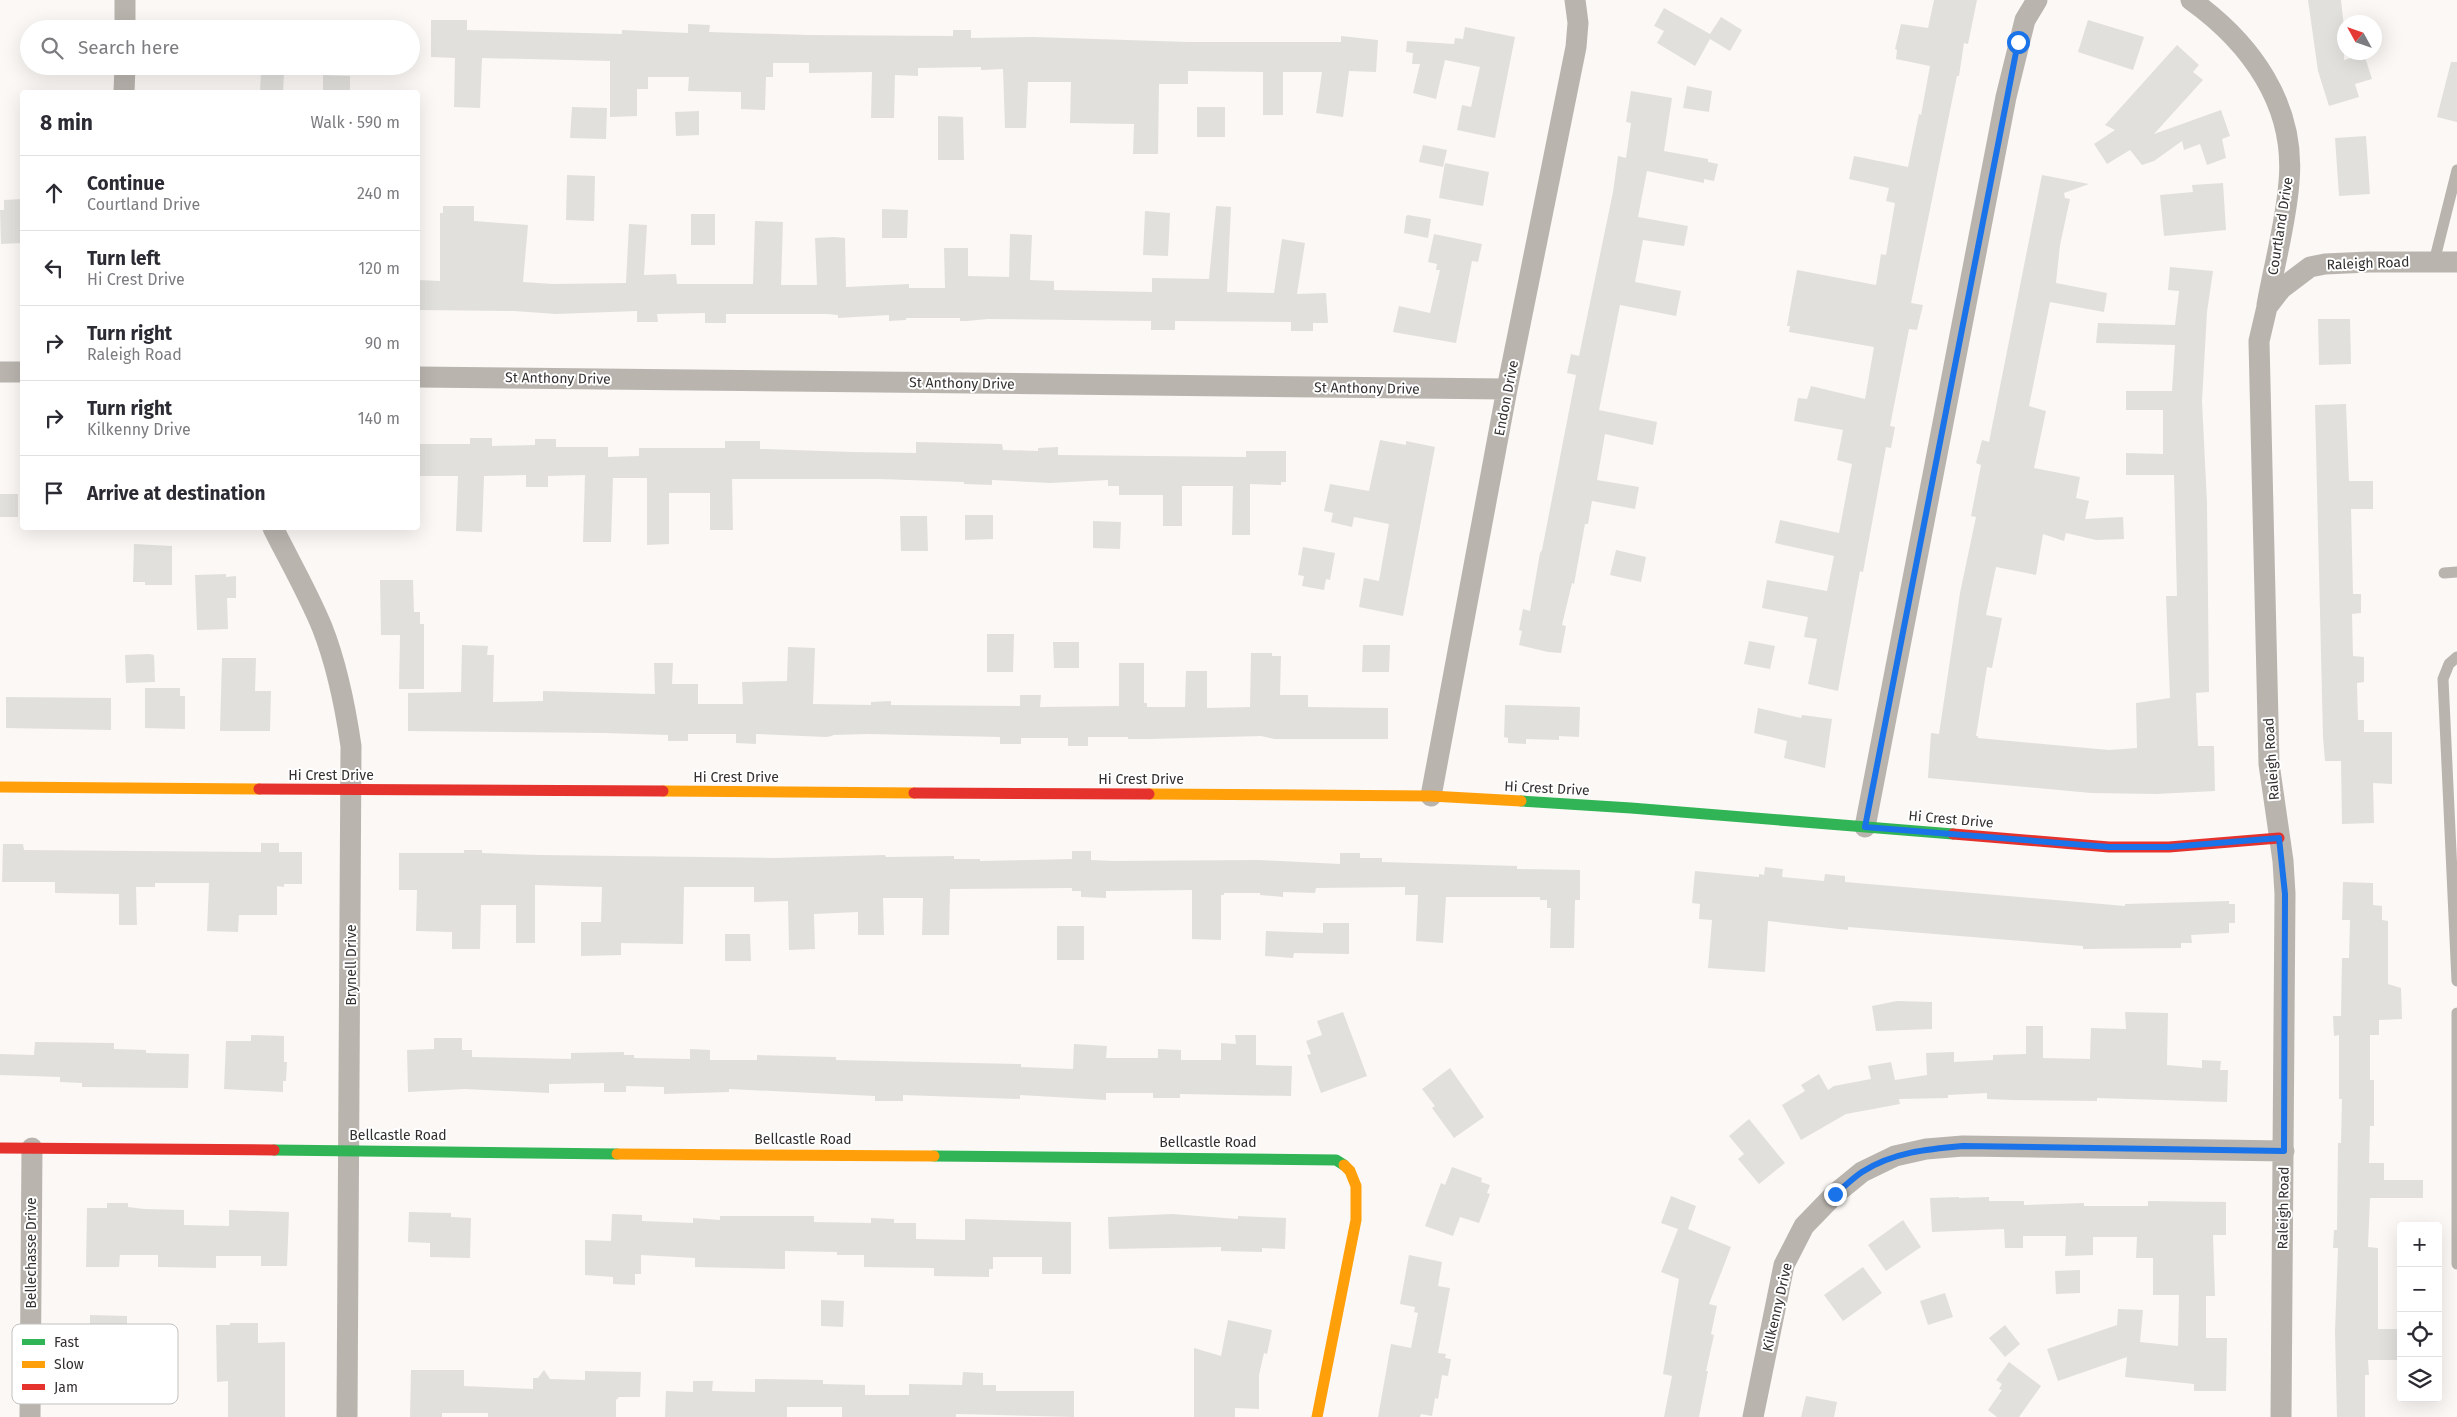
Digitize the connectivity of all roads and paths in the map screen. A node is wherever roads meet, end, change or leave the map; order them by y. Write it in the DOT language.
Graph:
graph roads {
  1 [pos="125,0"];
  2 [pos="1575,0"];
  3 [pos="2037,0"];
  4 [pos="2191,0"];
  5 [pos="125,20"];
  6 [pos="125,75"];
  7 [pos="124,90"];
  8 [pos="2457,170"];
  9 [pos="2434,262"];
  10 [pos="2457,262"];
  11 [pos="2267,307"];
  12 [pos="0,372"];
  13 [pos="20,372"];
  14 [pos="420,377"];
  15 [pos="1508,389"];
  16 [pos="274,530"];
  17 [pos="2457,572"];
  18 [pos="2444,573"];
  19 [pos="2457,656"];
  20 [pos="0,788"];
  21 [pos="352,790"];
  22 [pos="1430,796"];
  23 [pos="1865,827"];
  24 [pos="2279,838"];
  25 [pos="2457,981"];
  26 [pos="2457,1013"];
  27 [pos="0,1148"];
  28 [pos="32,1148"];
  29 [pos="349,1150"];
  30 [pos="2284,1151"];
  31 [pos="2457,1264"];
  32 [pos="31,1324"];
  33 [pos="30,1404"];
  34 [pos="30,1417"];
  35 [pos="348,1417"];
  36 [pos="1317,1417"];
  37 [pos="1753,1417"];
  38 [pos="2281,1417"];
  1 -- 5 [label="street"];
  2 -- 15 [label="street, Endon Drive"];
  3 -- 23 [label="street"];
  4 -- 11 [label="street, Courtland Drive"];
  6 -- 7 [label="street"];
  8 -- 9 [label="lane"];
  9 -- 10 [label="street, Raleigh Road"];
  9 -- 11 [label="street, Raleigh Road"];
  11 -- 24 [label="street, Raleigh Road"];
  12 -- 13 [label="street"];
  14 -- 15 [label="street, St Anthony Drive"];
  15 -- 22 [label="street, Endon Drive"];
  16 -- 21 [label="street, Brynell Drive"];
  17 -- 18 [label="lane"];
  19 -- 25 [label="lane"];
  20 -- 21 [label="street, Hi Crest Drive"];
  21 -- 22 [label="street, Hi Crest Drive"];
  21 -- 29 [label="street, Brynell Drive"];
  22 -- 23 [label="street, Hi Crest Drive"];
  23 -- 24 [label="street, Hi Crest Drive"];
  24 -- 30 [label="street, Raleigh Road"];
  26 -- 31 [label="lane"];
  27 -- 28 [label="street, Bellcastle Road"];
  28 -- 29 [label="street, Bellcastle Road"];
  28 -- 32 [label="street, Bellechasse Drive"];
  29 -- 35 [label="street, Brynell Drive"];
  29 -- 36 [label="street, Bellcastle Road"];
  30 -- 37 [label="street, Kilkenny Drive"];
  30 -- 38 [label="street, Raleigh Road"];
  33 -- 34 [label="street, Bellechasse Drive"];
}
